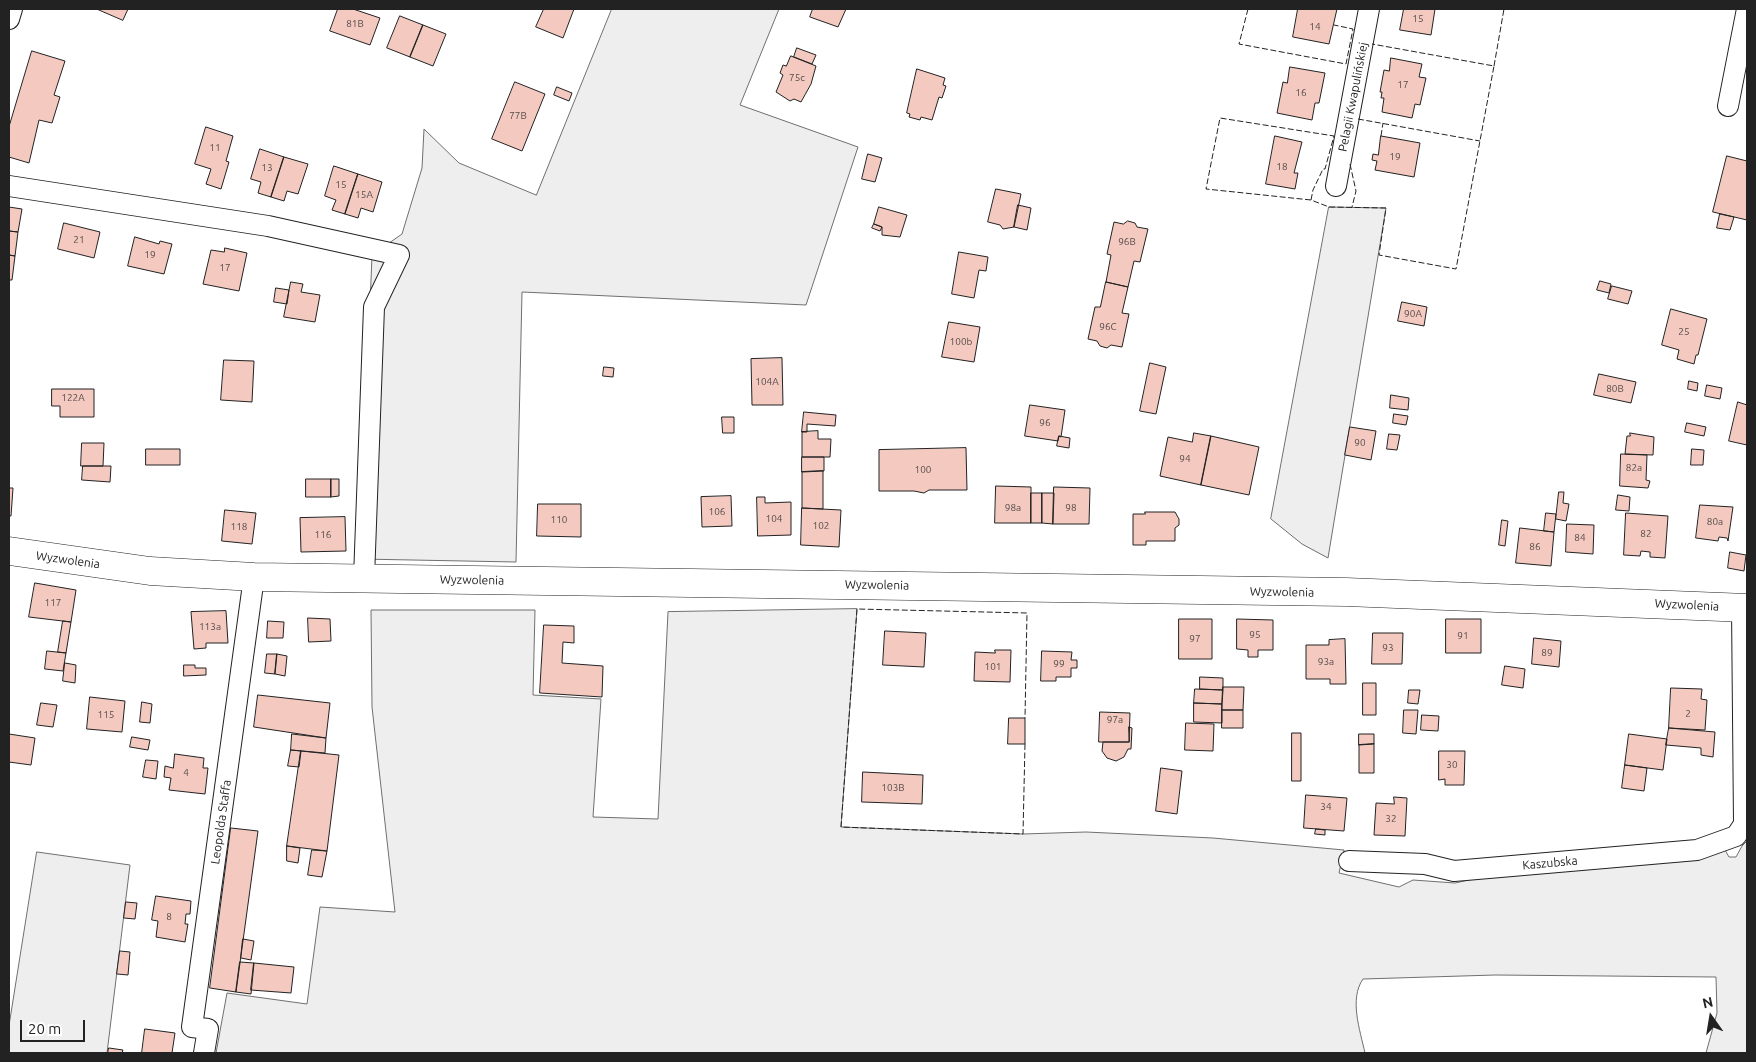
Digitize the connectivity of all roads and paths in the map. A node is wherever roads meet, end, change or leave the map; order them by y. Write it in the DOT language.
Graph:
graph roads {
  1 [pos="12,9"];
  2 [pos="1370,9"];
  3 [pos="1747,9"];
  4 [pos="9,18"];
  5 [pos="1728,106"];
  6 [pos="9,186"];
  7 [pos="1336,186"];
  8 [pos="9,551"];
  9 [pos="254,578"];
  10 [pos="364,578"];
  11 [pos="1745,608"];
  12 [pos="1349,861"];
  13 [pos="204,1053"];
  1 -- 4 [label="street"];
  2 -- 7 [label="street, Pelagii Kwapulińskiej"];
  3 -- 5 [label="street"];
  6 -- 10 [label="street"];
  8 -- 9 [label="street, Wyzwolenia"];
  9 -- 10 [label="street, Wyzwolenia"];
  9 -- 13 [label="street, Leopolda Staffa"];
  10 -- 11 [label="street, Wyzwolenia"];
  11 -- 12 [label="street, Kaszubska"];
}
